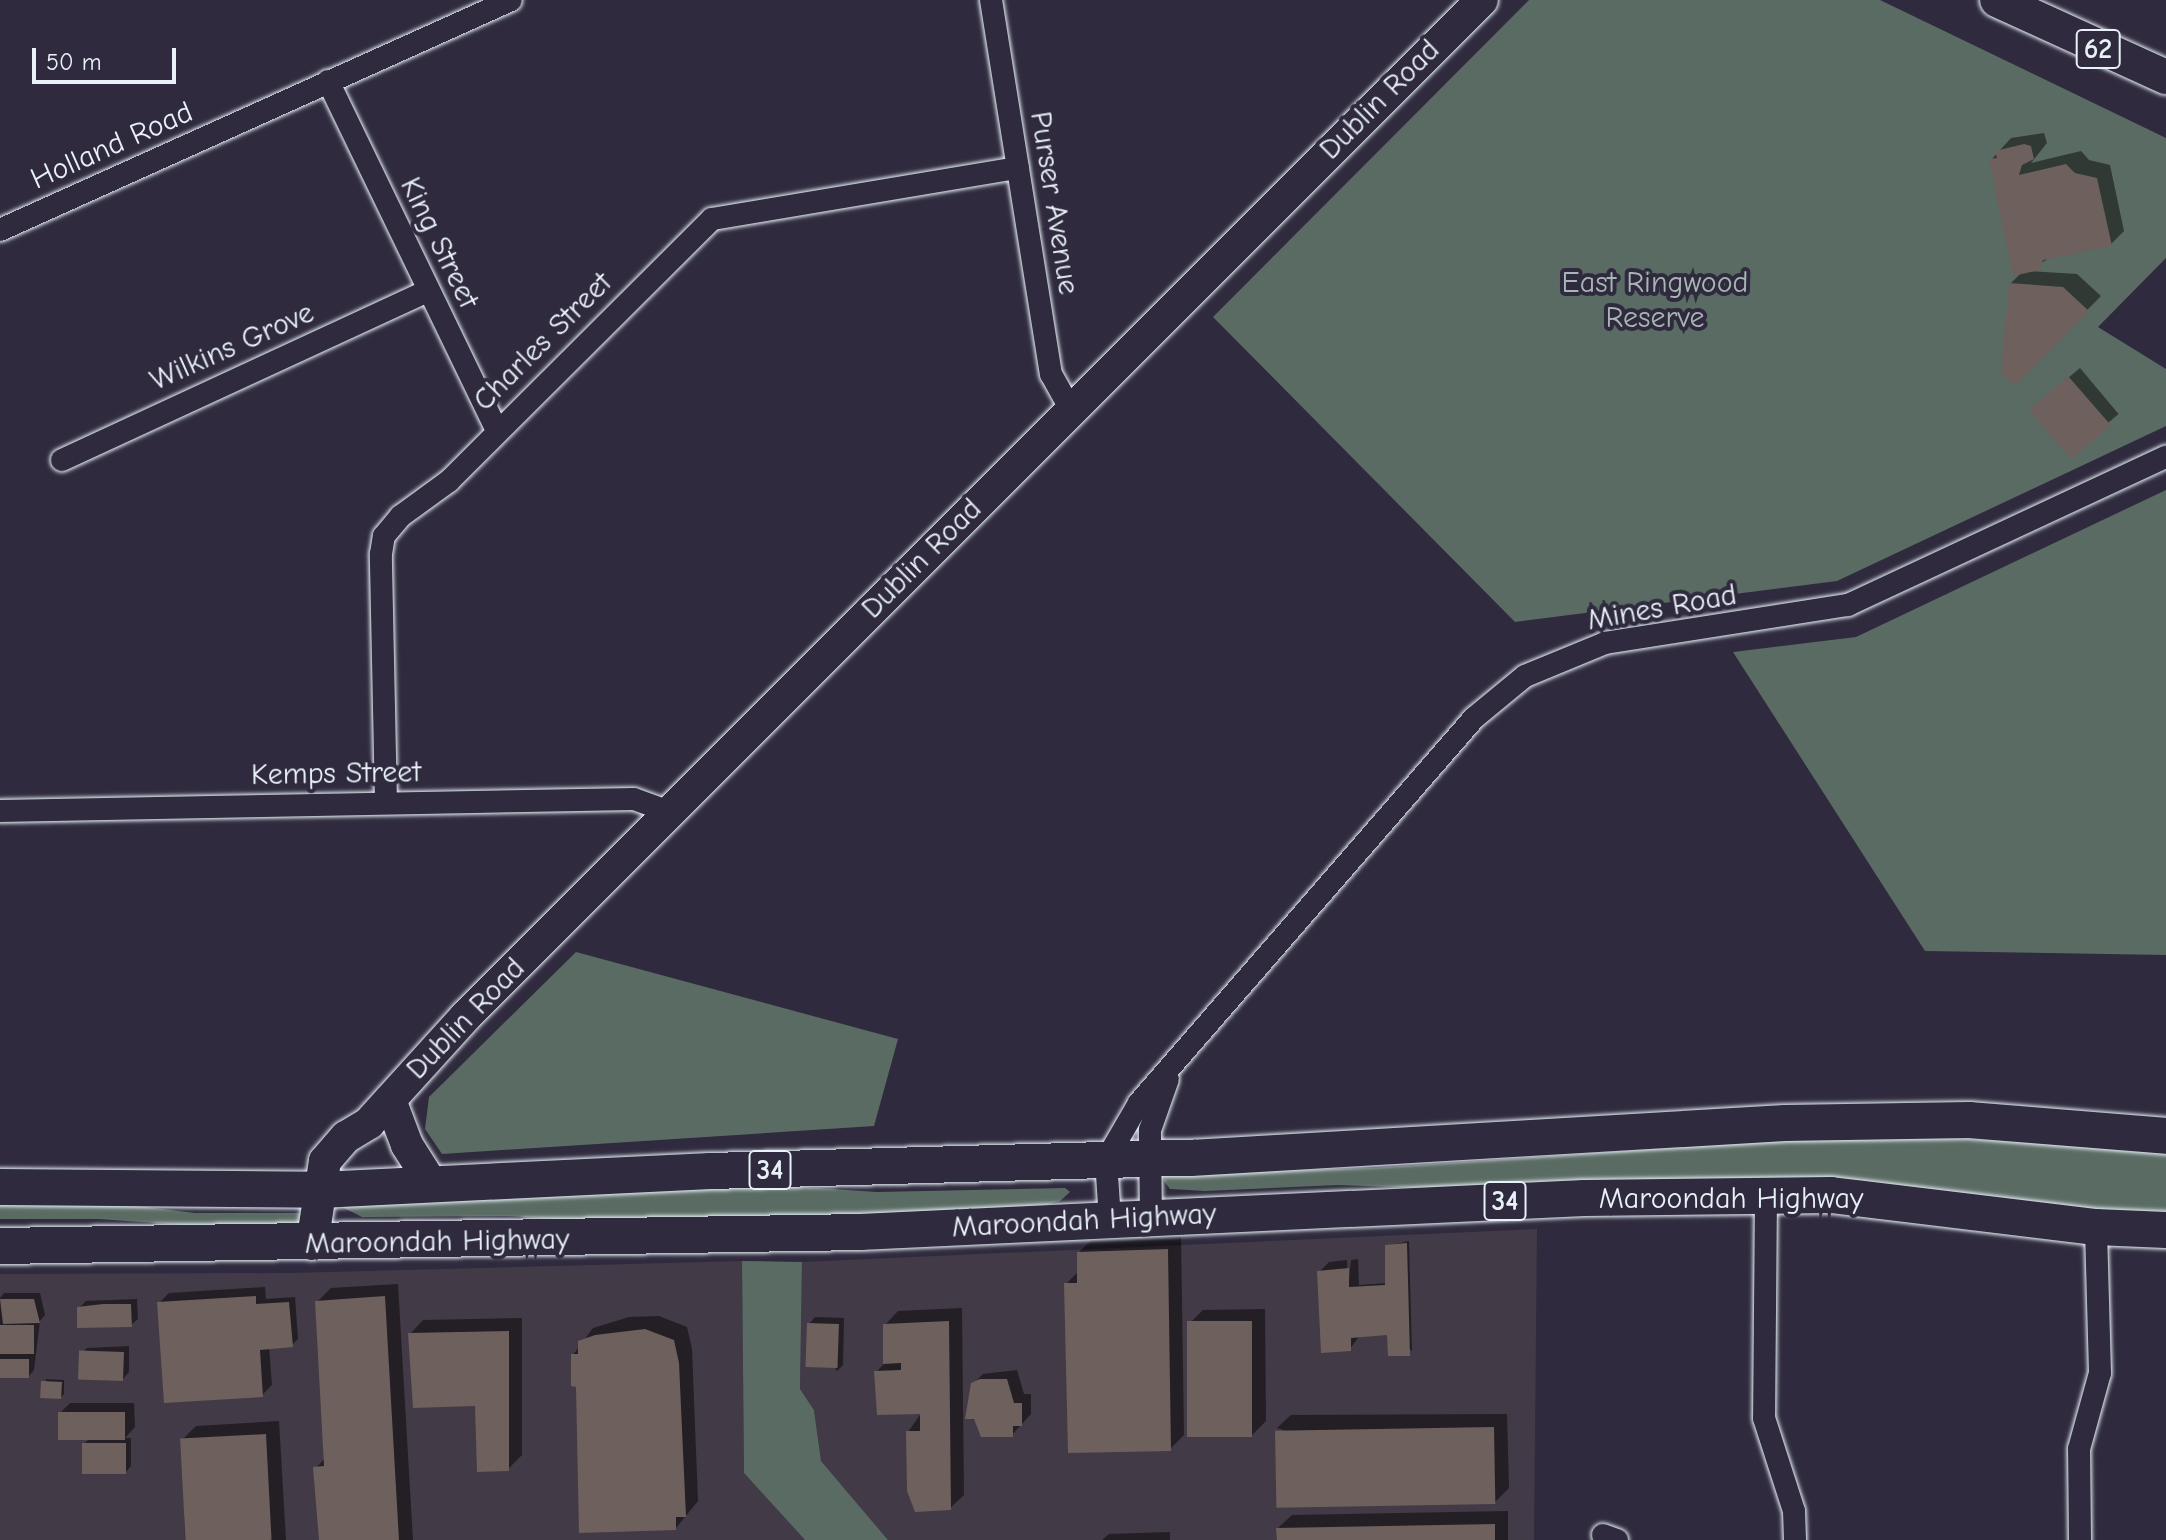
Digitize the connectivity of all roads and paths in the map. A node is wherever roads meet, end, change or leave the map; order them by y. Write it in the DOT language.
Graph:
graph roads {
  1 [pos="511,0"];
  2 [pos="991,0"];
  3 [pos="1482,0"];
  4 [pos="1997,0"];
  5 [pos="2166,77"];
  6 [pos="328,81"];
  7 [pos="1018,168"];
  8 [pos="0,230"];
  9 [pos="428,291"];
  10 [pos="1071,410"];
  11 [pos="497,430"];
  12 [pos="2166,457"];
  13 [pos="62,460"];
  14 [pos="386,803"];
  15 [pos="0,811"];
  16 [pos="670,812"];
  17 [pos="1171,1071"];
  18 [pos="380,1112"];
  19 [pos="2166,1136"];
  20 [pos="1106,1160"];
  21 [pos="1148,1160"];
  22 [pos="431,1183"];
  23 [pos="0,1187"];
  24 [pos="329,1189"];
  25 [pos="1766,1195"];
  26 [pos="1151,1218"];
  27 [pos="1110,1220"];
  28 [pos="2096,1227"];
  29 [pos="2166,1230"];
  30 [pos="312,1244"];
  31 [pos="0,1246"];
  32 [pos="1795,1540"];
  33 [pos="2080,1540"];
  1 -- 6 [label="street, Holland Road"];
  2 -- 7 [label="street, Purser Avenue"];
  3 -- 10 [label="main road, Dublin Road"];
  4 -- 5 [label="main road, 62"];
  6 -- 8 [label="street, Holland Road"];
  6 -- 9 [label="street, King Street"];
  7 -- 10 [label="street, Purser Avenue"];
  7 -- 11 [label="street, Charles Street"];
  9 -- 11 [label="street, King Street"];
  9 -- 13 [label="street, Wilkins Grove"];
  10 -- 16 [label="main road, Dublin Road"];
  11 -- 14 [label="street, Charles Street"];
  12 -- 17 [label="street, Mines Road"];
  14 -- 15 [label="street, Kemps Street"];
  14 -- 16 [label="street, Kemps Street"];
  16 -- 18 [label="main road, Dublin Road"];
  17 -- 20 [label="street, Mines Road"];
  17 -- 21 [label="street, Mines Road"];
  18 -- 22 [label="main road"];
  18 -- 24 [label="main road, Dublin Road"];
  19 -- 21 [label="highway, Maroondah Highway / 34"];
  20 -- 21 [label="highway, Maroondah Highway / 34"];
  20 -- 22 [label="highway, Maroondah Highway / 34"];
  20 -- 27 [label="street"];
  21 -- 26 [label="street, Mines Road"];
  22 -- 24 [label="highway, Maroondah Highway / 34"];
  23 -- 24 [label="highway, Maroondah Highway / 34"];
  24 -- 30 [label="main road, Dublin Road"];
  25 -- 26 [label="highway, Maroondah Highway / 34"];
  25 -- 28 [label="highway, Maroondah Highway / 34"];
  25 -- 32 [label="street"];
  26 -- 27 [label="highway, Maroondah Highway / 34"];
  27 -- 30 [label="highway, Maroondah Highway / 34"];
  28 -- 29 [label="highway, Maroondah Highway / 34"];
  28 -- 33 [label="street"];
  30 -- 31 [label="highway, Maroondah Highway / 34"];
}
